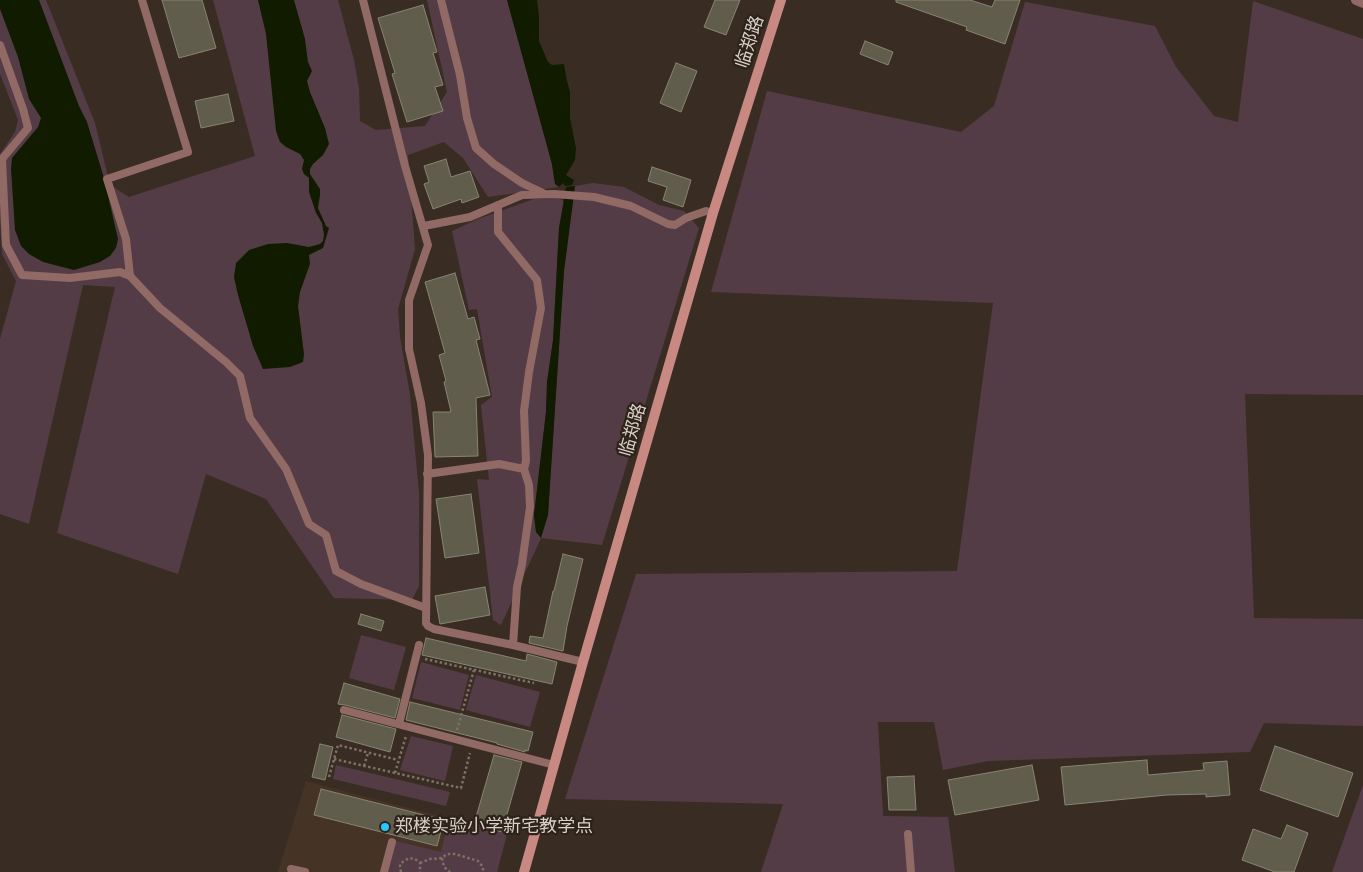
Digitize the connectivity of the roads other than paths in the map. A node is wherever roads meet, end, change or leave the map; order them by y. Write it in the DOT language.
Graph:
graph roads {
  1 [pos="142,0"];
  2 [pos="363,0"];
  3 [pos="441,0"];
  4 [pos="781,0"];
  5 [pos="1356,0"];
  6 [pos="1363,2"];
  7 [pos="0,45"];
  8 [pos="545,194"];
  9 [pos="498,205"];
  10 [pos="713,213"];
  11 [pos="424,226"];
  12 [pos="130,276"];
  13 [pos="524,469"];
  14 [pos="427,474"];
  15 [pos="426,608"];
  16 [pos="513,644"];
  17 [pos="419,645"];
  18 [pos="583,662"];
  19 [pos="344,710"];
  20 [pos="399,724"];
  21 [pos="554,765"];
  22 [pos="908,834"];
  23 [pos="392,842"];
  24 [pos="291,869"];
  25 [pos="305,872"];
  26 [pos="384,872"];
  27 [pos="524,872"];
  28 [pos="911,872"];
  1 -- 12 [label="lane"];
  2 -- 11 [label="lane"];
  3 -- 8 [label="lane"];
  4 -- 10 [label="main road, 临郑路"];
  5 -- 6 [label="street"];
  7 -- 12 [label="lane"];
  8 -- 9 [label="lane"];
  8 -- 10 [label="lane"];
  9 -- 11 [label="lane"];
  9 -- 13 [label="lane"];
  10 -- 18 [label="main road, 临郑路"];
  11 -- 14 [label="lane"];
  12 -- 15 [label="lane"];
  13 -- 14 [label="lane"];
  13 -- 16 [label="lane"];
  14 -- 15 [label="lane"];
  15 -- 16 [label="lane"];
  16 -- 18 [label="lane"];
  17 -- 20 [label="lane"];
  18 -- 21 [label="main road, 临郑路"];
  19 -- 20 [label="lane"];
  20 -- 21 [label="lane"];
  21 -- 27 [label="main road, 临郑路"];
  22 -- 28 [label="lane"];
  23 -- 26 [label="lane"];
  24 -- 25 [label="lane"];
}
